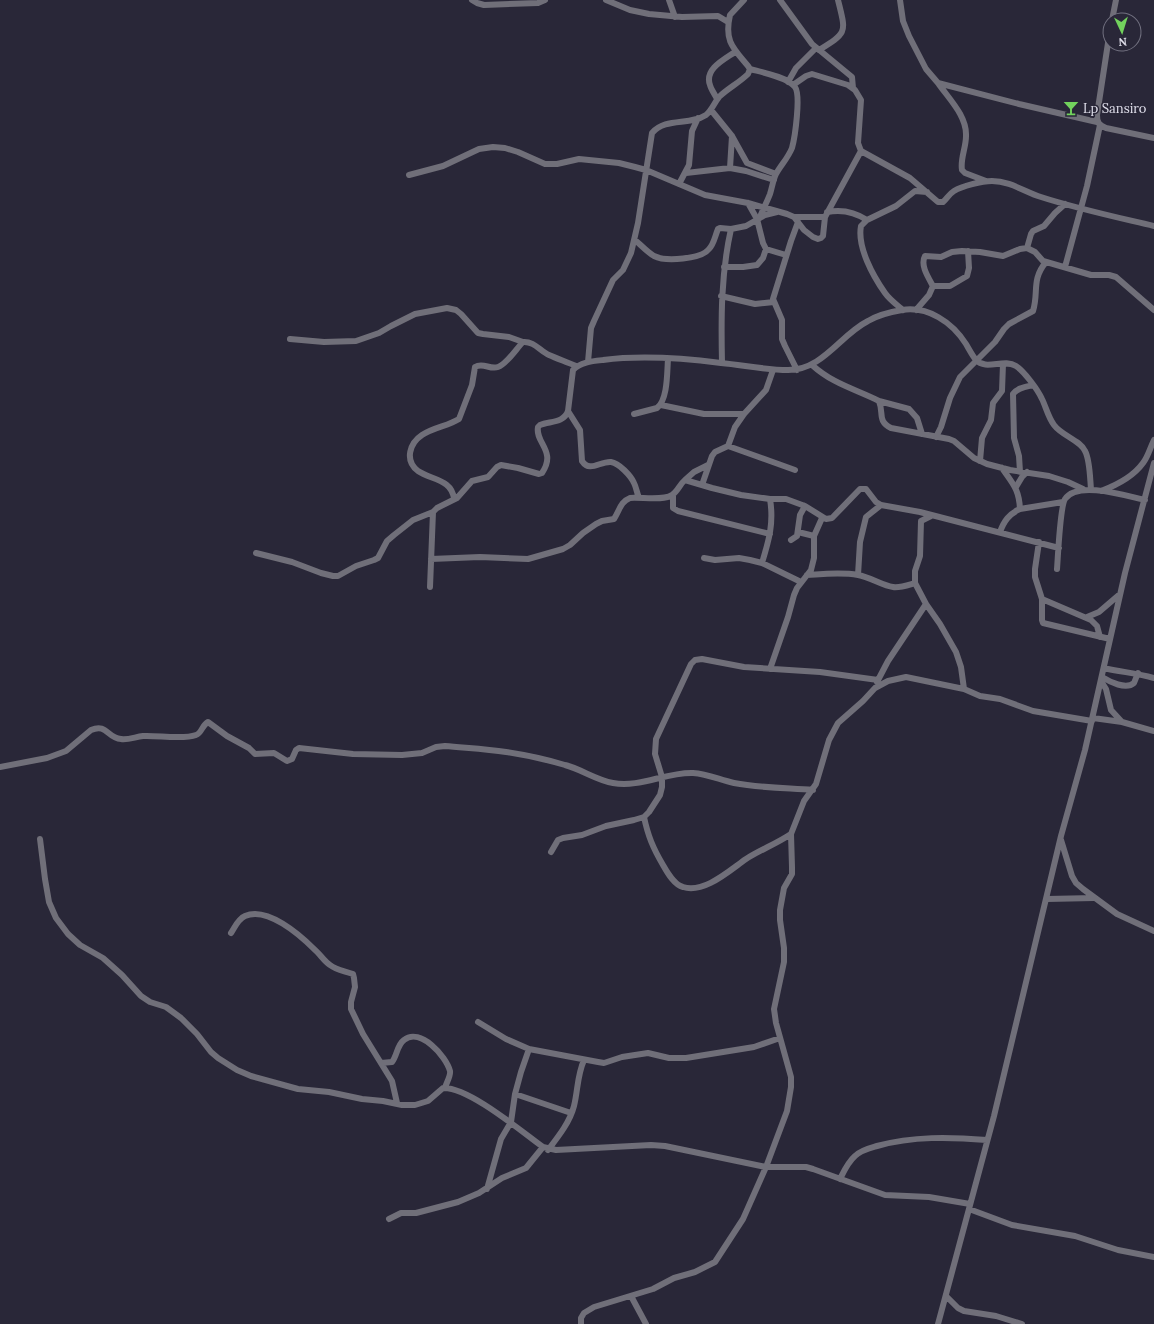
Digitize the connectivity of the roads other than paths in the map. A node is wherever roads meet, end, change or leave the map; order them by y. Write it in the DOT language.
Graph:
graph roads {
  1 [pos="472,0"];
  2 [pos="545,0"];
  3 [pos="606,0"];
  4 [pos="669,0"];
  5 [pos="744,0"];
  6 [pos="780,0"];
  7 [pos="838,0"];
  8 [pos="900,0"];
  9 [pos="1116,0"];
  10 [pos="1114,12"];
  11 [pos="674,17"];
  12 [pos="728,22"];
  13 [pos="817,49"];
  14 [pos="735,52"];
  15 [pos="1107,52"];
  16 [pos="750,69"];
  17 [pos="790,83"];
  18 [pos="938,83"];
  19 [pos="853,88"];
  20 [pos="717,99"];
  21 [pos="711,110"];
  22 [pos="698,118"];
  23 [pos="1099,123"];
  24 [pos="732,136"];
  25 [pos="1154,138"];
  26 [pos="861,152"];
  27 [pos="730,168"];
  28 [pos="646,170"];
  29 [pos="686,173"];
  30 [pos="409,175"];
  31 [pos="775,177"];
  32 [pos="986,181"];
  33 [pos="679,184"];
  34 [pos="927,192"];
  35 [pos="748,203"];
  36 [pos="1065,204"];
  37 [pos="764,207"];
  38 [pos="1081,208"];
  39 [pos="779,212"];
  40 [pos="826,214"];
  41 [pos="758,218"];
  42 [pos="796,220"];
  43 [pos="867,220"];
  44 [pos="1154,226"];
  45 [pos="731,228"];
  46 [pos="635,240"];
  47 [pos="1027,248"];
  48 [pos="766,249"];
  49 [pos="968,251"];
  50 [pos="786,255"];
  51 [pos="1046,262"];
  52 [pos="724,267"];
  53 [pos="1066,267"];
  54 [pos="932,286"];
  55 [pos="721,296"];
  56 [pos="774,302"];
  57 [pos="903,310"];
  58 [pos="916,310"];
  59 [pos="1154,310"];
  60 [pos="290,339"];
  61 [pos="523,342"];
  62 [pos="668,359"];
  63 [pos="976,360"];
  64 [pos="588,362"];
  65 [pos="722,363"];
  66 [pos="1003,364"];
  67 [pos="812,365"];
  68 [pos="576,366"];
  69 [pos="773,370"];
  70 [pos="797,370"];
  71 [pos="1033,385"];
  72 [pos="879,401"];
  73 [pos="661,405"];
  74 [pos="567,414"];
  75 [pos="634,414"];
  76 [pos="744,414"];
  77 [pos="941,427"];
  78 [pos="922,434"];
  79 [pos="936,437"];
  80 [pos="950,439"];
  81 [pos="1154,440"];
  82 [pos="728,446"];
  83 [pos="1154,457"];
  84 [pos="1146,459"];
  85 [pos="980,461"];
  86 [pos="1154,463"];
  87 [pos="708,465"];
  88 [pos="1002,468"];
  89 [pos="795,470"];
  90 [pos="1024,472"];
  91 [pos="685,480"];
  92 [pos="702,485"];
  93 [pos="1016,487"];
  94 [pos="1083,489"];
  95 [pos="1090,489"];
  96 [pos="453,491"];
  97 [pos="464,491"];
  98 [pos="1101,491"];
  99 [pos="673,495"];
  100 [pos="639,498"];
  101 [pos="454,499"];
  102 [pos="770,499"];
  103 [pos="1145,500"];
  104 [pos="1063,502"];
  105 [pos="881,505"];
  106 [pos="805,506"];
  107 [pos="1020,510"];
  108 [pos="433,512"];
  109 [pos="920,512"];
  110 [pos="932,516"];
  111 [pos="822,518"];
  112 [pos="921,521"];
  113 [pos="798,532"];
  114 [pos="1000,532"];
  115 [pos="770,534"];
  116 [pos="814,536"];
  117 [pos="791,540"];
  118 [pos="1039,542"];
  119 [pos="1059,548"];
  120 [pos="256,553"];
  121 [pos="704,558"];
  122 [pos="431,560"];
  123 [pos="762,563"];
  124 [pos="1057,569"];
  125 [pos="808,575"];
  126 [pos="858,575"];
  127 [pos="801,582"];
  128 [pos="915,583"];
  129 [pos="430,587"];
  130 [pos="1120,594"];
  131 [pos="1042,599"];
  132 [pos="926,604"];
  133 [pos="1051,604"];
  134 [pos="1042,608"];
  135 [pos="1087,617"];
  136 [pos="1100,637"];
  137 [pos="1110,639"];
  138 [pos="1104,668"];
  139 [pos="770,669"];
  140 [pos="1138,673"];
  141 [pos="1154,678"];
  142 [pos="1102,679"];
  143 [pos="878,680"];
  144 [pos="875,688"];
  145 [pos="964,689"];
  146 [pos="1092,720"];
  147 [pos="1122,722"];
  148 [pos="1154,731"];
  149 [pos="0,767"];
  150 [pos="662,777"];
  151 [pos="813,790"];
  152 [pos="644,817"];
  153 [pos="791,834"];
  154 [pos="40,838"];
  155 [pos="1060,840"];
  156 [pos="551,852"];
  157 [pos="1094,898"];
  158 [pos="1047,899"];
  159 [pos="1154,931"];
  160 [pos="231,933"];
  161 [pos="478,1022"];
  162 [pos="780,1038"];
  163 [pos="529,1049"];
  164 [pos="584,1060"];
  165 [pos="381,1063"];
  166 [pos="445,1088"];
  167 [pos="515,1094"];
  168 [pos="397,1103"];
  169 [pos="571,1113"];
  170 [pos="511,1122"];
  171 [pos="987,1140"];
  172 [pos="546,1148"];
  173 [pos="766,1168"];
  174 [pos="840,1179"];
  175 [pos="487,1189"];
  176 [pos="969,1206"];
  177 [pos="389,1219"];
  178 [pos="1154,1257"];
  179 [pos="631,1296"];
  180 [pos="946,1296"];
  181 [pos="581,1324"];
  182 [pos="646,1324"];
  183 [pos="938,1324"];
  184 [pos="1022,1324"];
  1 -- 2 [label="street"];
  3 -- 11 [label="street"];
  4 -- 11 [label="street"];
  5 -- 12 [label="street"];
  6 -- 13 [label="street"];
  7 -- 13 [label="street"];
  8 -- 18 [label="street"];
  9 -- 10 [label="street"];
  11 -- 12 [label="street"];
  12 -- 14 [label="street"];
  13 -- 17 [label="street"];
  13 -- 19 [label="street"];
  14 -- 16 [label="street"];
  14 -- 20 [label="street"];
  15 -- 23 [label="street"];
  16 -- 17 [label="street"];
  16 -- 20 [label="street"];
  17 -- 19 [label="street"];
  17 -- 31 [label="street"];
  18 -- 23 [label="street"];
  18 -- 32 [label="street"];
  19 -- 26 [label="street"];
  20 -- 21 [label="street"];
  21 -- 22 [label="street"];
  21 -- 24 [label="street"];
  22 -- 28 [label="street"];
  22 -- 29 [label="street"];
  23 -- 25 [label="street"];
  23 -- 38 [label="street"];
  24 -- 27 [label="street"];
  24 -- 31 [label="street"];
  26 -- 34 [label="street"];
  26 -- 40 [label="street"];
  27 -- 29 [label="street"];
  27 -- 31 [label="street"];
  28 -- 30 [label="street"];
  28 -- 33 [label="street"];
  28 -- 46 [label="street"];
  29 -- 33 [label="street"];
  31 -- 37 [label="street"];
  32 -- 34 [label="street"];
  32 -- 36 [label="street"];
  33 -- 35 [label="street"];
  34 -- 43 [label="street"];
  35 -- 37 [label="street"];
  35 -- 41 [label="street"];
  36 -- 38 [label="street"];
  36 -- 47 [label="street"];
  37 -- 39 [label="street"];
  37 -- 41 [label="street"];
  38 -- 44 [label="street"];
  38 -- 53 [label="street"];
  39 -- 41 [label="street"];
  39 -- 42 [label="street"];
  40 -- 42 [label="street"];
  40 -- 42 [label="street"];
  40 -- 43 [label="street"];
  41 -- 45 [label="street"];
  41 -- 48 [label="street"];
  42 -- 50 [label="street"];
  43 -- 57 [label="street"];
  45 -- 46 [label="street"];
  45 -- 52 [label="street"];
  46 -- 64 [label="street"];
  47 -- 49 [label="street"];
  47 -- 51 [label="street"];
  48 -- 50 [label="street"];
  48 -- 52 [label="street"];
  49 -- 54 [label="street"];
  49 -- 54 [label="street"];
  50 -- 56 [label="street"];
  51 -- 53 [label="street"];
  51 -- 63 [label="street"];
  52 -- 55 [label="street"];
  53 -- 59 [label="street"];
  54 -- 58 [label="street"];
  55 -- 56 [label="street"];
  55 -- 65 [label="street"];
  56 -- 70 [label="street"];
  57 -- 58 [label="street"];
  57 -- 67 [label="street"];
  58 -- 63 [label="street"];
  60 -- 61 [label="street"];
  61 -- 68 [label="street"];
  61 -- 96 [label="street"];
  62 -- 64 [label="street"];
  62 -- 65 [label="street"];
  62 -- 73 [label="street"];
  63 -- 66 [label="street"];
  63 -- 77 [label="street"];
  64 -- 68 [label="street"];
  65 -- 69 [label="street"];
  66 -- 71 [label="street"];
  66 -- 85 [label="street"];
  67 -- 70 [label="street"];
  67 -- 72 [label="street"];
  68 -- 74 [label="street"];
  69 -- 70 [label="street"];
  69 -- 76 [label="street"];
  71 -- 90 [label="street"];
  71 -- 95 [label="street"];
  72 -- 78 [label="street"];
  72 -- 78 [label="street"];
  73 -- 75 [label="street"];
  73 -- 76 [label="street"];
  74 -- 97 [label="street"];
  74 -- 100 [label="street"];
  76 -- 82 [label="street"];
  77 -- 79 [label="street"];
  77 -- 80 [label="street"];
  78 -- 79 [label="street"];
  79 -- 80 [label="street"];
  80 -- 85 [label="street"];
  81 -- 84 [label="street"];
  82 -- 87 [label="street"];
  82 -- 89 [label="street"];
  83 -- 84 [label="street"];
  84 -- 98 [label="street"];
  85 -- 88 [label="street"];
  86 -- 103 [label="street"];
  87 -- 91 [label="street"];
  87 -- 92 [label="street"];
  88 -- 90 [label="street"];
  88 -- 93 [label="street"];
  90 -- 93 [label="street"];
  90 -- 94 [label="street"];
  91 -- 92 [label="street"];
  91 -- 99 [label="street"];
  92 -- 102 [label="street"];
  93 -- 107 [label="street"];
  94 -- 95 [label="street"];
  94 -- 104 [label="street"];
  95 -- 98 [label="street"];
  96 -- 97 [label="street"];
  96 -- 101 [label="street"];
  97 -- 101 [label="street"];
  98 -- 103 [label="street"];
  99 -- 100 [label="street"];
  99 -- 115 [label="street"];
  100 -- 122 [label="street"];
  101 -- 108 [label="street"];
  102 -- 106 [label="street"];
  102 -- 115 [label="street"];
  103 -- 130 [label="street"];
  104 -- 107 [label="street"];
  104 -- 119 [label="street"];
  105 -- 109 [label="street"];
  105 -- 111 [label="street"];
  105 -- 126 [label="street"];
  106 -- 111 [label="street"];
  106 -- 113 [label="street"];
  107 -- 114 [label="street"];
  108 -- 120 [label="street"];
  108 -- 122 [label="street"];
  109 -- 110 [label="street"];
  109 -- 112 [label="street"];
  110 -- 112 [label="street"];
  110 -- 114 [label="street"];
  111 -- 116 [label="street"];
  112 -- 128 [label="street"];
  113 -- 116 [label="street"];
  113 -- 117 [label="street"];
  114 -- 118 [label="street"];
  115 -- 123 [label="street"];
  116 -- 125 [label="street"];
  118 -- 119 [label="street"];
  118 -- 131 [label="street"];
  119 -- 124 [label="street"];
  121 -- 123 [label="street"];
  122 -- 129 [label="street"];
  123 -- 127 [label="street"];
  125 -- 126 [label="street"];
  125 -- 127 [label="street"];
  126 -- 128 [label="street"];
  127 -- 139 [label="street"];
  128 -- 132 [label="street"];
  130 -- 135 [label="street"];
  130 -- 137 [label="street"];
  131 -- 133 [label="street"];
  131 -- 134 [label="street"];
  132 -- 143 [label="street"];
  132 -- 145 [label="street"];
  133 -- 134 [label="street"];
  133 -- 135 [label="street"];
  134 -- 136 [label="street"];
  135 -- 136 [label="street"];
  136 -- 137 [label="street"];
  137 -- 138 [label="street"];
  138 -- 140 [label="street"];
  138 -- 142 [label="street"];
  139 -- 143 [label="street"];
  139 -- 150 [label="street"];
  140 -- 141 [label="street"];
  140 -- 142 [label="street"];
  142 -- 146 [label="street"];
  142 -- 147 [label="street"];
  143 -- 144 [label="street"];
  144 -- 145 [label="street"];
  144 -- 151 [label="street"];
  145 -- 146 [label="street"];
  146 -- 147 [label="street"];
  146 -- 155 [label="street"];
  147 -- 148 [label="street"];
  149 -- 150 [label="street"];
  150 -- 151 [label="street"];
  150 -- 152 [label="street"];
  151 -- 153 [label="street"];
  152 -- 153 [label="street"];
  152 -- 156 [label="street"];
  153 -- 162 [label="street"];
  154 -- 168 [label="street"];
  155 -- 157 [label="street"];
  155 -- 158 [label="street"];
  157 -- 158 [label="street"];
  157 -- 159 [label="street"];
  158 -- 171 [label="street"];
  160 -- 165 [label="street"];
  161 -- 163 [label="street"];
  162 -- 164 [label="street"];
  162 -- 173 [label="street"];
  163 -- 164 [label="street"];
  163 -- 167 [label="street"];
  164 -- 169 [label="street"];
  165 -- 166 [label="street"];
  165 -- 168 [label="street"];
  166 -- 168 [label="street"];
  166 -- 170 [label="street"];
  167 -- 169 [label="street"];
  167 -- 170 [label="street"];
  169 -- 172 [label="street"];
  170 -- 172 [label="street"];
  170 -- 175 [label="street"];
  171 -- 174 [label="street"];
  171 -- 176 [label="street"];
  172 -- 173 [label="street"];
  172 -- 175 [label="street"];
  173 -- 174 [label="street"];
  173 -- 179 [label="street"];
  174 -- 176 [label="street"];
  175 -- 177 [label="street"];
  176 -- 178 [label="street"];
  176 -- 180 [label="street"];
  179 -- 181 [label="street"];
  179 -- 182 [label="street"];
  180 -- 183 [label="street"];
  180 -- 184 [label="street"];
}
